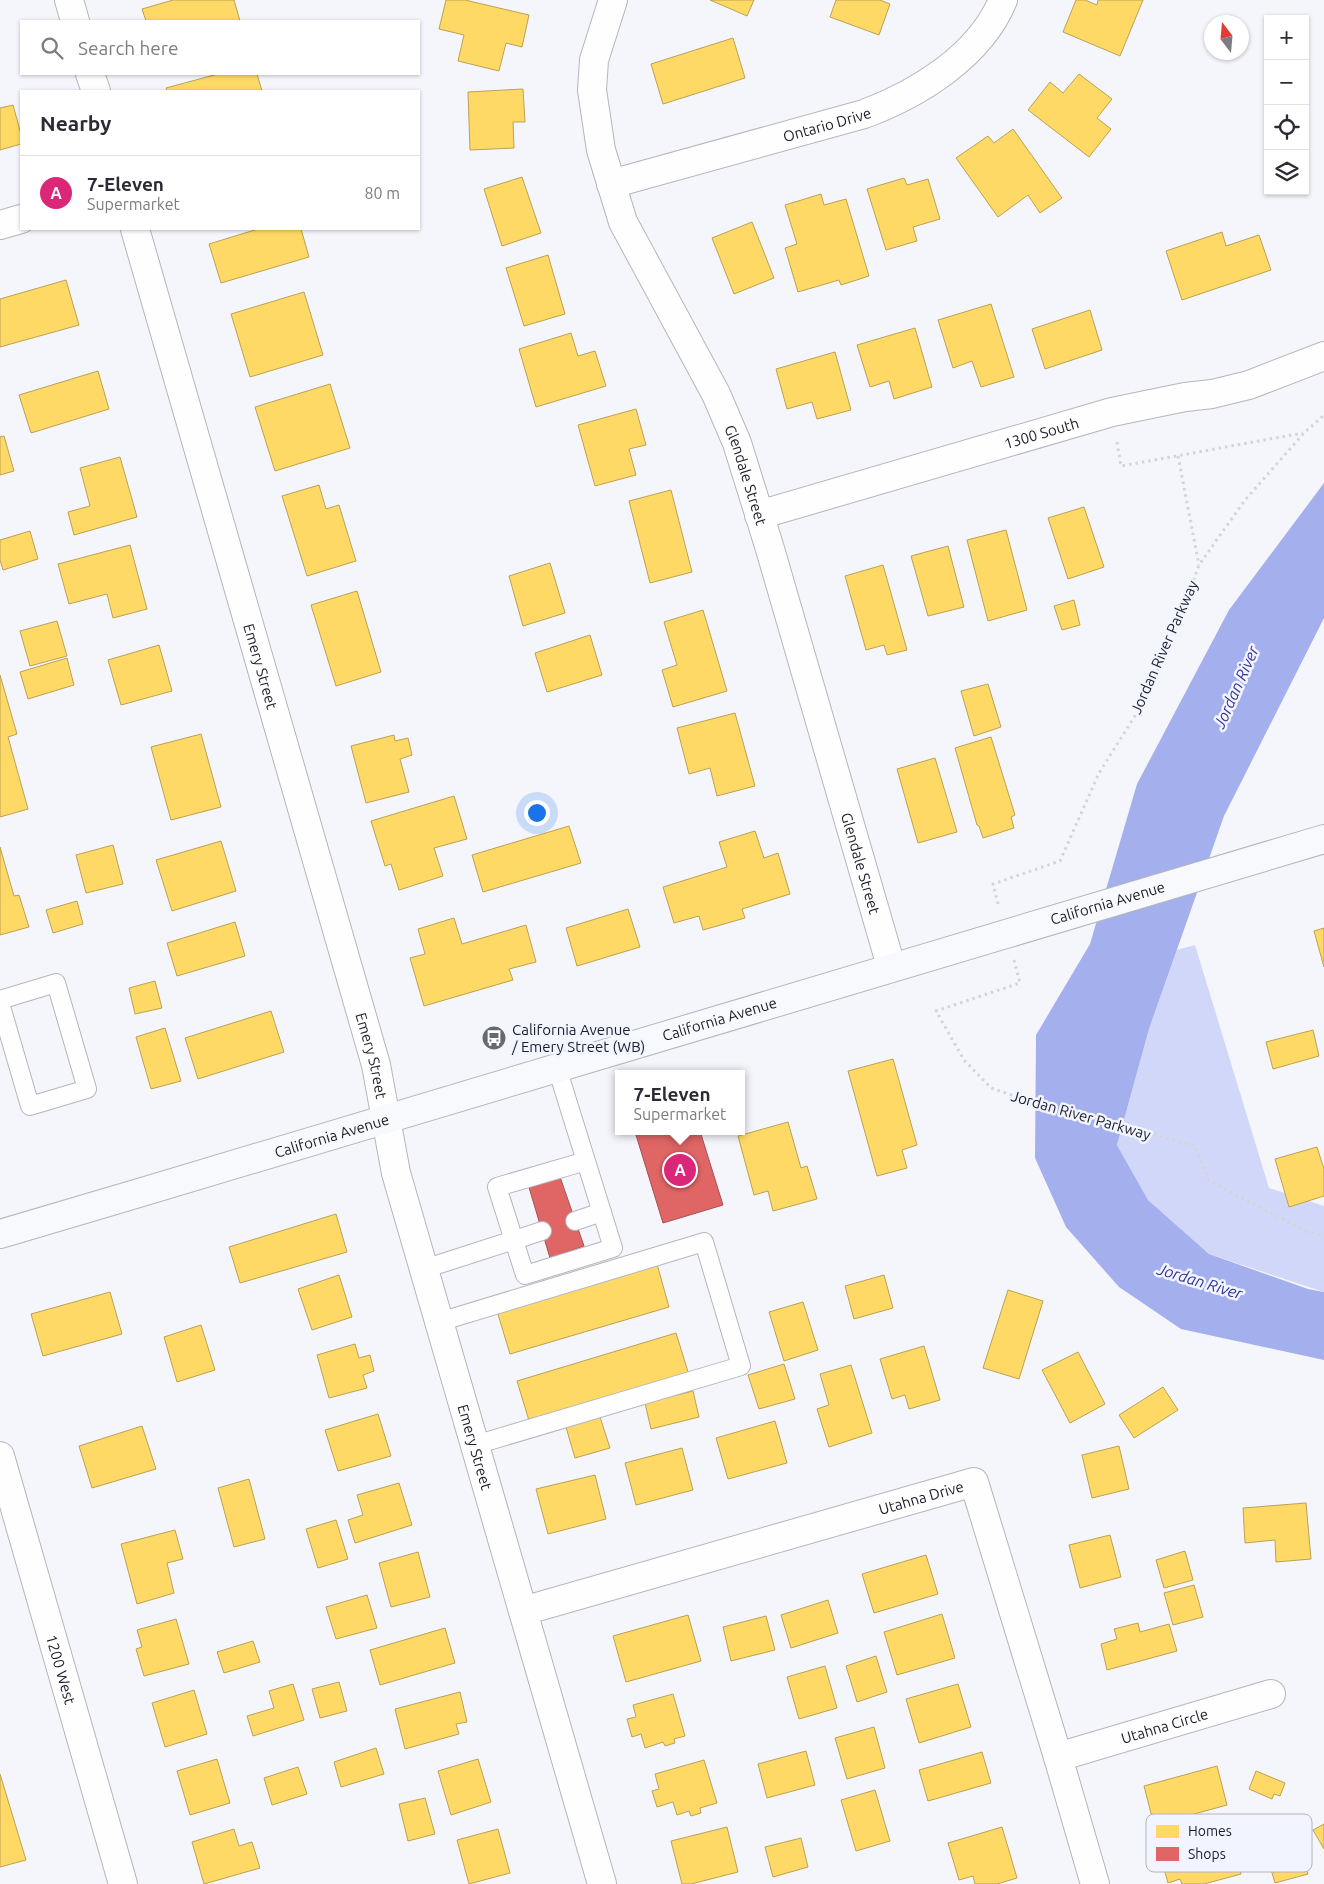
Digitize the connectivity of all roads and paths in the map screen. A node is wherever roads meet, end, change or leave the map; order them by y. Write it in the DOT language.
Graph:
graph roads {
  1 [pos="69,0"];
  2 [pos="613,0"];
  3 [pos="1003,0"];
  4 [pos="75,20"];
  5 [pos="90,75"];
  6 [pos="96,90"];
  7 [pos="611,184"];
  8 [pos="20,219"];
  9 [pos="0,225"];
  10 [pos="135,230"];
  11 [pos="1324,356"];
  12 [pos="1112,412"];
  13 [pos="1324,415"];
  14 [pos="1304,433"];
  15 [pos="1178,456"];
  16 [pos="760,515"];
  17 [pos="1199,565"];
  18 [pos="1324,839"];
  19 [pos="994,888"];
  20 [pos="891,966"];
  21 [pos="1019,978"];
  22 [pos="0,1001"];
  23 [pos="557,1068"];
  24 [pos="385,1121"];
  25 [pos="586,1161"];
  26 [pos="602,1212"];
  27 [pos="575,1221"];
  28 [pos="542,1230"];
  29 [pos="0,1234"];
  30 [pos="1324,1236"];
  31 [pos="514,1240"];
  32 [pos="424,1269"];
  33 [pos="439,1322"];
  34 [pos="475,1445"];
  35 [pos="0,1456"];
  36 [pos="523,1611"];
  37 [pos="1272,1694"];
  38 [pos="1058,1757"];
  39 [pos="123,1884"];
  40 [pos="602,1884"];
  41 [pos="1095,1884"];
  1 -- 4 [label="street"];
  2 -- 7 [label="street, Glendale Street"];
  3 -- 7 [label="street, Ontario Drive"];
  5 -- 6 [label="street"];
  7 -- 16 [label="street, Glendale Street"];
  8 -- 9 [label="street"];
  10 -- 24 [label="street, Emery Street"];
  11 -- 12 [label="street, 1300 South"];
  12 -- 15 [label="path"];
  12 -- 16 [label="street, 1300 South"];
  13 -- 14 [label="path, Jordan River Parkway"];
  14 -- 15 [label="path"];
  14 -- 17 [label="path, Jordan River Parkway"];
  15 -- 17 [label="path"];
  16 -- 20 [label="street, Glendale Street"];
  17 -- 19 [label="path, Jordan River Parkway"];
  18 -- 20 [label="main road, California Avenue"];
  20 -- 23 [label="main road, California Avenue"];
  21 -- 30 [label="path, Jordan River Parkway"];
  22 -- 22 [label="lane"];
  23 -- 24 [label="main road, California Avenue"];
  23 -- 25 [label="lane"];
  24 -- 29 [label="main road, California Avenue"];
  24 -- 32 [label="street, Emery Street"];
  25 -- 26 [label="lane"];
  25 -- 31 [label="lane"];
  26 -- 27 [label="lane"];
  26 -- 31 [label="lane"];
  28 -- 31 [label="lane"];
  31 -- 32 [label="lane"];
  32 -- 33 [label="street, Emery Street"];
  33 -- 34 [label="street, Emery Street"];
  33 -- 34 [label="lane"];
  34 -- 36 [label="street, Emery Street"];
  35 -- 39 [label="street, 1200 West"];
  36 -- 38 [label="street, Utahna Drive"];
  36 -- 40 [label="street, Emery Street"];
  37 -- 38 [label="street, Utahna Circle"];
  38 -- 41 [label="street, Utahna Drive"];
}
